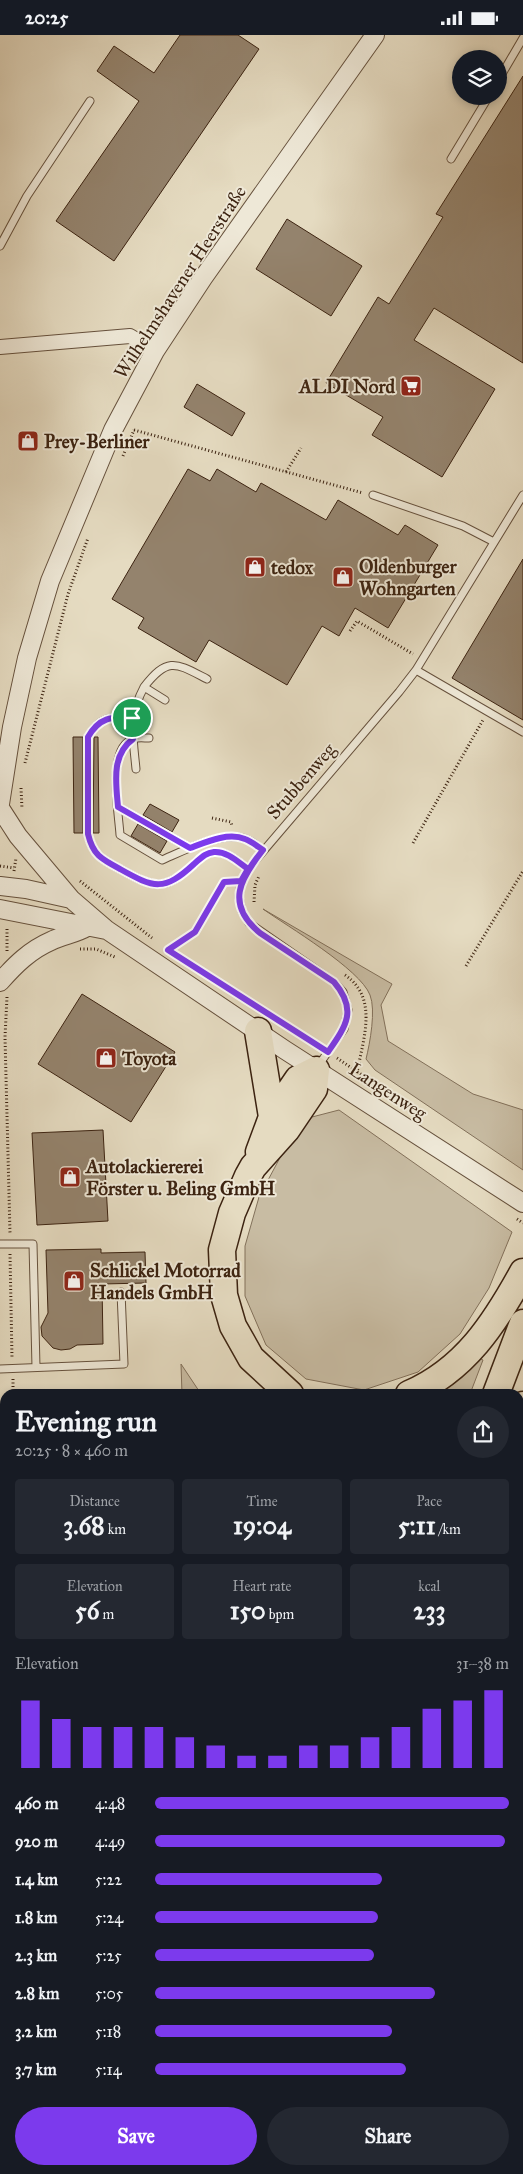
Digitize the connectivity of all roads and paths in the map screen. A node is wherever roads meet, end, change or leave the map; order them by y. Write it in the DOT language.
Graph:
graph roads {
  1 [pos="375,35"];
  2 [pos="523,38"];
  3 [pos="507,65"];
  4 [pos="90,101"];
  5 [pos="483,105"];
  6 [pos="451,159"];
  7 [pos="0,246"];
  8 [pos="0,347"];
  9 [pos="155,351"];
  10 [pos="138,423"];
  11 [pos="134,431"];
  12 [pos="301,448"];
  13 [pos="119,465"];
  14 [pos="286,472"];
  15 [pos="373,495"];
  16 [pos="523,495"];
  17 [pos="90,533"];
  18 [pos="494,542"];
  19 [pos="350,631"];
  20 [pos="422,659"];
  21 [pos="416,669"];
  22 [pos="207,679"];
  23 [pos="144,687"];
  24 [pos="165,699"];
  25 [pos="488,712"];
  26 [pos="132,718"];
  27 [pos="523,732"];
  28 [pos="149,738"];
  29 [pos="133,739"];
  30 [pos="24,767"];
  31 [pos="136,769"];
  32 [pos="20,785"];
  33 [pos="0,804"];
  34 [pos="118,807"];
  35 [pos="0,808"];
  36 [pos="18,836"];
  37 [pos="412,843"];
  38 [pos="190,848"];
  39 [pos="263,850"];
  40 [pos="0,866"];
  41 [pos="14,868"];
  42 [pos="248,869"];
  43 [pos="523,871"];
  44 [pos="75,877"];
  45 [pos="241,881"];
  46 [pos="6,886"];
  47 [pos="71,899"];
  48 [pos="4,910"];
  49 [pos="87,927"];
  50 [pos="106,931"];
  51 [pos="154,939"];
  52 [pos="161,945"];
  53 [pos="168,950"];
  54 [pos="176,955"];
  55 [pos="466,966"];
  56 [pos="209,976"];
  57 [pos="4,977"];
  58 [pos="267,1021"];
  59 [pos="322,1061"];
  60 [pos="422,1116"];
  61 [pos="272,1117"];
  62 [pos="253,1167"];
  63 [pos="517,1199"];
  64 [pos="10,1243"];
  65 [pos="0,1244"];
  66 [pos="523,1272"];
  67 [pos="122,1292"];
  68 [pos="523,1323"];
  69 [pos="36,1367"];
  70 [pos="13,1368"];
  71 [pos="0,1369"];
  72 [pos="13,1389"];
  73 [pos="284,1389"];
  74 [pos="417,1389"];
  75 [pos="498,1389"];
  1 -- 9 [label="street, Wilhelmshavener Heerstraße"];
  2 -- 3 [label="lane"];
  4 -- 7 [label="lane"];
  5 -- 6 [label="lane"];
  8 -- 9 [label="street"];
  9 -- 33 [label="street, Wilhelmshavener Heerstraße"];
  10 -- 11 [label="path"];
  11 -- 13 [label="path"];
  11 -- 14 [label="path"];
  12 -- 14 [label="path"];
  14 -- 15 [label="path"];
  15 -- 18 [label="lane"];
  16 -- 18 [label="lane, Stubbenweg"];
  17 -- 30 [label="path"];
  18 -- 20 [label="lane, Stubbenweg"];
  19 -- 20 [label="path"];
  20 -- 21 [label="lane, Stubbenweg"];
  21 -- 25 [label="lane"];
  21 -- 39 [label="lane, Stubbenweg"];
  22 -- 23 [label="lane"];
  23 -- 24 [label="lane"];
  23 -- 26 [label="lane"];
  25 -- 27 [label="lane"];
  25 -- 37 [label="path"];
  26 -- 29 [label="lane"];
  26 -- 42 [label="lane"];
  28 -- 29 [label="lane"];
  29 -- 31 [label="lane"];
  29 -- 34 [label="lane"];
  32 -- 36 [label="path"];
  34 -- 38 [label="lane"];
  34 -- 38 [label="lane"];
  35 -- 36 [label="street, Langenweg"];
  36 -- 41 [label="path"];
  36 -- 47 [label="street, Langenweg"];
  38 -- 39 [label="lane"];
  39 -- 42 [label="lane, Stubbenweg"];
  40 -- 41 [label="path"];
  41 -- 46 [label="path"];
  42 -- 45 [label="lane, Stubbenweg"];
  43 -- 55 [label="path"];
  44 -- 51 [label="path"];
  45 -- 53 [label="path"];
  45 -- 59 [label="lane, Stubbenweg"];
  46 -- 47 [label="street"];
  47 -- 50 [label="street, Langenweg"];
  48 -- 49 [label="street, Langenweg"];
  48 -- 57 [label="path"];
  49 -- 50 [label="street, Langenweg"];
  49 -- 57 [label="street"];
  50 -- 58 [label="street, Langenweg"];
  52 -- 53 [label="path"];
  53 -- 54 [label="path"];
  56 -- 58 [label="path"];
  57 -- 64 [label="path"];
  58 -- 59 [label="street, Langenweg"];
  58 -- 59 [label="path"];
  58 -- 61 [label="highway"];
  59 -- 60 [label="path"];
  59 -- 61 [label="highway"];
  59 -- 62 [label="highway"];
  59 -- 63 [label="street, Langenweg"];
  61 -- 62 [label="highway"];
  62 -- 73 [label="highway"];
  64 -- 65 [label="lane"];
  64 -- 69 [label="lane"];
  64 -- 70 [label="path"];
  66 -- 74 [label="highway"];
  67 -- 69 [label="lane"];
  68 -- 75 [label="highway"];
  69 -- 70 [label="lane"];
  70 -- 71 [label="lane"];
  70 -- 72 [label="path"];
}
